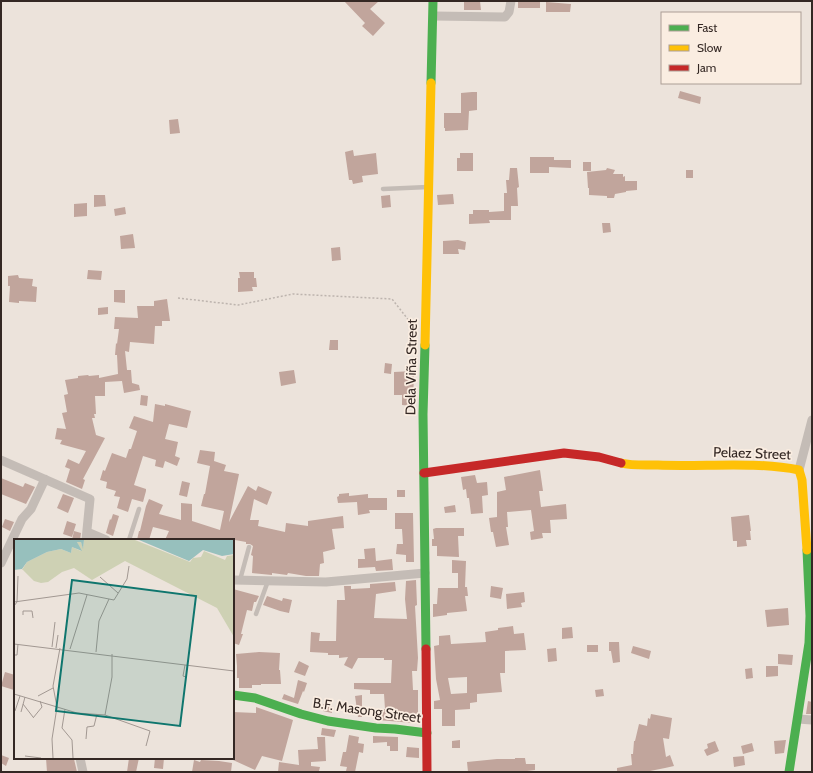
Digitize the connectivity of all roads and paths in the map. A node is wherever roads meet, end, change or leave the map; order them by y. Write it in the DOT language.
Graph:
graph roads {
  1 [pos="434,1"];
  2 [pos="511,1"];
  3 [pos="434,16"];
  4 [pos="429,186"];
  5 [pos="383,189"];
  6 [pos="178,298"];
  7 [pos="416,329"];
  8 [pos="812,420"];
  9 [pos="1,460"];
  10 [pos="800,470"];
  11 [pos="424,473"];
  12 [pos="45,479"];
  13 [pos="139,509"];
  14 [pos="808,518"];
  15 [pos="86,536"];
  16 [pos="101,539"];
  17 [pos="128,539"];
  18 [pos="249,547"];
  19 [pos="1,563"];
  20 [pos="425,574"];
  21 [pos="236,580"];
  22 [pos="268,581"];
  23 [pos="256,614"];
  24 [pos="234,695"];
  25 [pos="798,719"];
  26 [pos="812,720"];
  27 [pos="427,733"];
  28 [pos="80,759"];
  29 [pos="83,772"];
  30 [pos="427,772"];
  31 [pos="789,772"];
  32 [pos="793,772"];
  1 -- 3 [label="street, Dela Viña Street"];
  2 -- 3 [label="street"];
  3 -- 4 [label="street, Dela Viña Street"];
  4 -- 5 [label="lane"];
  4 -- 11 [label="street, Dela Viña Street"];
  6 -- 7 [label="path"];
  8 -- 10 [label="street"];
  9 -- 12 [label="street"];
  10 -- 11 [label="street, Pelaez Street"];
  10 -- 14 [label="street, Pelaez Street"];
  11 -- 20 [label="street, Dela Viña Street"];
  12 -- 15 [label="street"];
  12 -- 19 [label="street"];
  13 -- 17 [label="lane"];
  14 -- 25 [label="street, Pelaez Street"];
  15 -- 16 [label="street"];
  18 -- 21 [label="lane"];
  20 -- 22 [label="street"];
  20 -- 27 [label="street, Dela Viña Street"];
  21 -- 22 [label="street"];
  22 -- 23 [label="lane"];
  24 -- 27 [label="street, B.F. Masong Street"];
  25 -- 26 [label="street"];
  25 -- 31 [label="street, Pelaez Street"];
  27 -- 30 [label="street, Dela Viña Street"];
  28 -- 29 [label="street"];
  31 -- 32 [label="street"];
}
